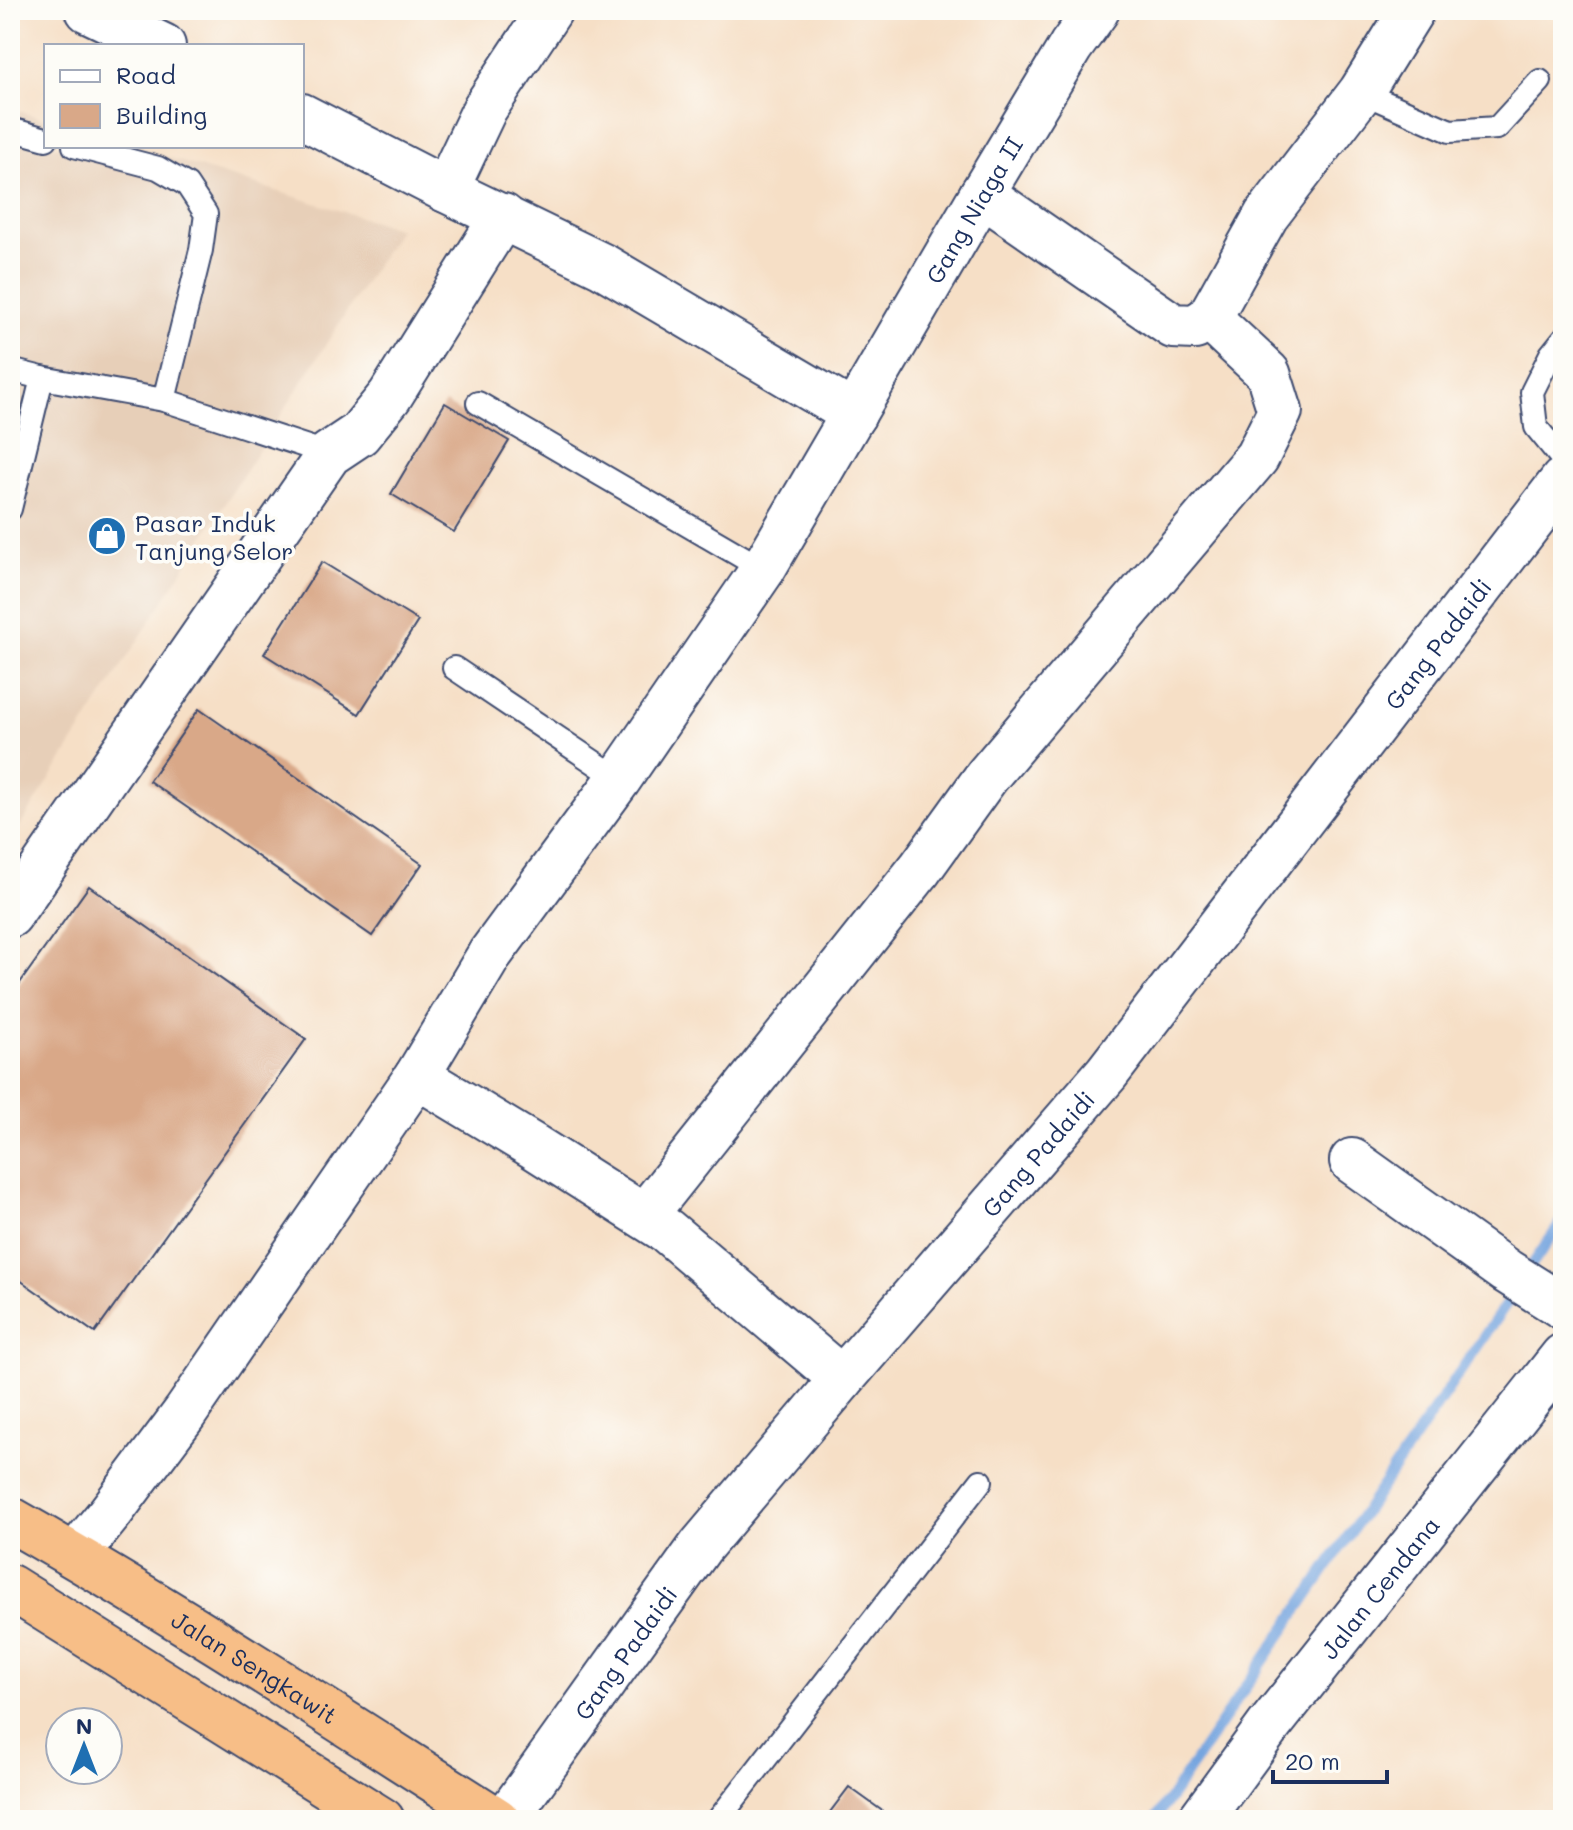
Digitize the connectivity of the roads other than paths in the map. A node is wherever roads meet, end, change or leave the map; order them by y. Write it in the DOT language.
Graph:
graph roads {
  1 [pos="88,10"];
  2 [pos="550,10"];
  3 [pos="1097,10"];
  4 [pos="1412,10"];
  5 [pos="158,31"];
  6 [pos="1540,81"];
  7 [pos="1361,92"];
  8 [pos="304,117"];
  9 [pos="10,129"];
  10 [pos="44,138"];
  11 [pos="82,148"];
  12 [pos="446,190"];
  13 [pos="982,194"];
  14 [pos="503,216"];
  15 [pos="1209,318"];
  16 [pos="1563,339"];
  17 [pos="10,370"];
  18 [pos="42,378"];
  19 [pos="164,400"];
  20 [pos="478,403"];
  21 [pos="854,414"];
  22 [pos="329,454"];
  23 [pos="1563,460"];
  24 [pos="1563,480"];
  25 [pos="10,509"];
  26 [pos="763,569"];
  27 [pos="454,668"];
  28 [pos="619,779"];
  29 [pos="10,915"];
  30 [pos="417,1076"];
  31 [pos="1352,1161"];
  32 [pos="644,1216"];
  33 [pos="1537,1291"];
  34 [pos="1563,1356"];
  35 [pos="842,1379"];
  36 [pos="981,1481"];
  37 [pos="10,1519"];
  38 [pos="75,1556"];
  39 [pos="10,1587"];
  40 [pos="382,1820"];
  41 [pos="497,1820"];
  42 [pos="505,1820"];
  43 [pos="718,1820"];
  44 [pos="1200,1820"];
  1 -- 5 [label="street"];
  2 -- 12 [label="street"];
  3 -- 13 [label="street, Gang Niaga II"];
  4 -- 7 [label="street"];
  6 -- 7 [label="lane"];
  7 -- 15 [label="street"];
  8 -- 12 [label="street"];
  9 -- 10 [label="lane"];
  11 -- 19 [label="lane"];
  12 -- 14 [label="street"];
  13 -- 15 [label="street"];
  13 -- 21 [label="street, Gang Niaga II"];
  14 -- 21 [label="street"];
  14 -- 22 [label="street"];
  15 -- 32 [label="street"];
  16 -- 23 [label="lane"];
  17 -- 18 [label="lane"];
  18 -- 19 [label="lane"];
  18 -- 25 [label="lane"];
  19 -- 22 [label="lane"];
  20 -- 26 [label="lane"];
  21 -- 26 [label="street, Gang Niaga II"];
  22 -- 29 [label="street"];
  24 -- 35 [label="street, Gang Padaidi"];
  26 -- 28 [label="street, Gang Niaga II"];
  27 -- 28 [label="lane"];
  28 -- 30 [label="street, Gang Niaga II"];
  30 -- 32 [label="street"];
  30 -- 38 [label="street, Gang Niaga II"];
  31 -- 33 [label="street"];
  32 -- 35 [label="street"];
  34 -- 44 [label="street, Jalan Cendana"];
  35 -- 42 [label="street, Gang Padaidi"];
  36 -- 43 [label="lane"];
  37 -- 38 [label="highway, Jalan Sengkawit"];
  38 -- 41 [label="highway, Jalan Sengkawit"];
  39 -- 40 [label="highway"];
}
